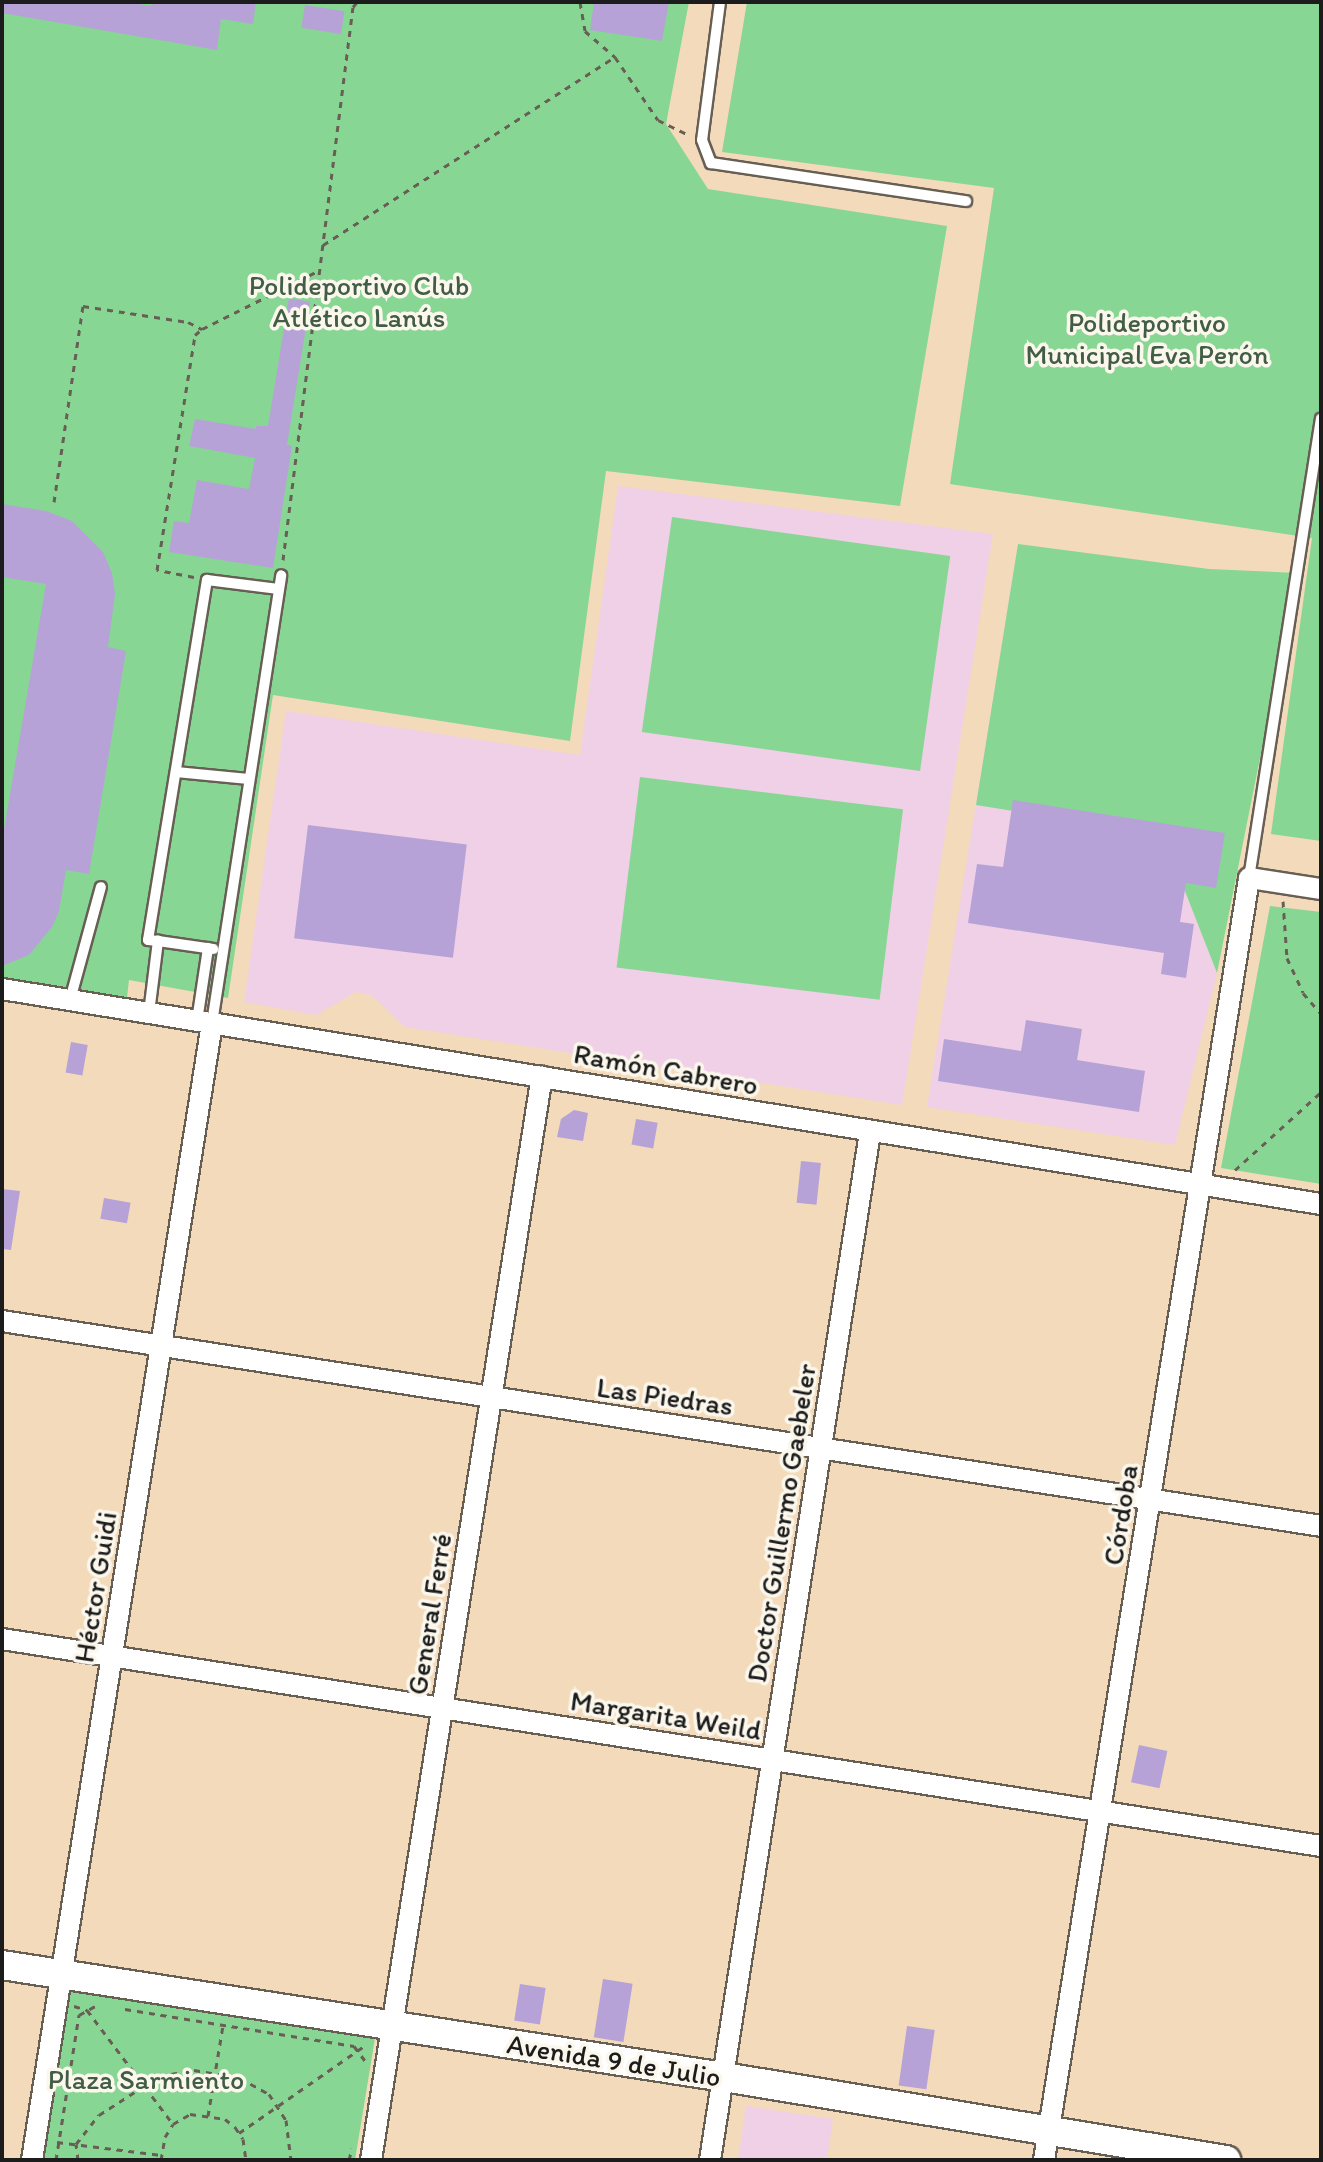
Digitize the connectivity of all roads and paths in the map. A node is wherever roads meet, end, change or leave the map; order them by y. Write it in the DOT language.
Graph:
graph roads {
  1 [pos="357,2"];
  2 [pos="580,2"];
  3 [pos="720,2"];
  4 [pos="615,57"];
  5 [pos="702,140"];
  6 [pos="966,201"];
  7 [pos="323,245"];
  8 [pos="320,270"];
  9 [pos="202,329"];
  10 [pos="1321,419"];
  11 [pos="54,502"];
  12 [pos="281,575"];
  13 [pos="207,580"];
  14 [pos="278,589"];
  15 [pos="176,772"];
  16 [pos="249,779"];
  17 [pos="1249,878"];
  18 [pos="1282,883"];
  19 [pos="101,887"];
  20 [pos="1321,889"];
  21 [pos="158,941"];
  22 [pos="208,948"];
  23 [pos="223,950"];
  24 [pos="2,989"];
  25 [pos="70,1000"];
  26 [pos="149,1013"];
  27 [pos="1321,1014"];
  28 [pos="204,1022"];
  29 [pos="542,1076"];
  30 [pos="1321,1092"];
  31 [pos="870,1132"];
  32 [pos="1209,1184"];
  33 [pos="1321,1204"];
  34 [pos="2,1321"];
  35 [pos="160,1348"];
  36 [pos="490,1399"];
  37 [pos="822,1447"];
  38 [pos="1151,1498"];
  39 [pos="1321,1526"];
  40 [pos="2,1639"];
  41 [pos="114,1655"];
  42 [pos="443,1709"];
  43 [pos="773,1760"];
  44 [pos="1101,1812"];
  45 [pos="1321,1846"];
  46 [pos="2,1965"];
  47 [pos="59,1988"];
  48 [pos="108,2007"];
  49 [pos="122,2009"];
  50 [pos="87,2010"];
  51 [pos="225,2013"];
  52 [pos="393,2026"];
  53 [pos="358,2051"];
  54 [pos="215,2071"];
  55 [pos="364,2075"];
  56 [pos="724,2077"];
  57 [pos="144,2086"];
  58 [pos="279,2105"];
  59 [pos="208,2116"];
  60 [pos="173,2124"];
  61 [pos="1048,2131"];
  62 [pos="239,2133"];
  63 [pos="58,2142"];
  64 [pos="76,2144"];
  65 [pos="352,2146"];
  66 [pos="34,2150"];
  67 [pos="161,2158"];
  68 [pos="56,2160"];
  69 [pos="78,2160"];
  70 [pos="246,2160"];
  71 [pos="291,2160"];
  72 [pos="349,2160"];
  73 [pos="371,2160"];
  74 [pos="710,2160"];
  75 [pos="1044,2160"];
  76 [pos="1226,2160"];
  1 -- 7 [label="path"];
  2 -- 4 [label="path"];
  3 -- 5 [label="lane"];
  4 -- 5 [label="path"];
  4 -- 7 [label="path"];
  5 -- 6 [label="lane"];
  7 -- 8 [label="path"];
  8 -- 9 [label="path"];
  8 -- 12 [label="path"];
  9 -- 11 [label="path"];
  9 -- 13 [label="path"];
  10 -- 17 [label="lane"];
  12 -- 14 [label="lane"];
  13 -- 14 [label="lane"];
  13 -- 15 [label="lane"];
  14 -- 16 [label="lane"];
  15 -- 16 [label="lane"];
  15 -- 21 [label="lane"];
  16 -- 23 [label="lane"];
  17 -- 18 [label="street"];
  17 -- 32 [label="street, Córdoba"];
  18 -- 20 [label="street"];
  18 -- 27 [label="path"];
  19 -- 25 [label="lane"];
  21 -- 22 [label="lane"];
  21 -- 26 [label="lane"];
  22 -- 23 [label="lane"];
  22 -- 28 [label="lane"];
  23 -- 28 [label="lane"];
  24 -- 25 [label="street, Ramón Cabrero"];
  25 -- 26 [label="street, Ramón Cabrero"];
  26 -- 28 [label="street, Ramón Cabrero"];
  28 -- 29 [label="street, Ramón Cabrero"];
  28 -- 35 [label="street, Héctor Guidi"];
  29 -- 31 [label="street, Ramón Cabrero"];
  29 -- 36 [label="street, General Ferré"];
  30 -- 32 [label="path"];
  31 -- 32 [label="street, Ramón Cabrero"];
  31 -- 37 [label="street, Doctor Guillermo Gaebeler"];
  32 -- 33 [label="street, Ramón Cabrero"];
  32 -- 38 [label="street, Córdoba"];
  34 -- 35 [label="street, Las Piedras"];
  35 -- 36 [label="street, Las Piedras"];
  35 -- 41 [label="street, Héctor Guidi"];
  36 -- 37 [label="street, Las Piedras"];
  36 -- 42 [label="street, General Ferré"];
  37 -- 38 [label="street, Las Piedras"];
  37 -- 43 [label="street, Doctor Guillermo Gaebeler"];
  38 -- 39 [label="street, Las Piedras"];
  38 -- 44 [label="street, Córdoba"];
  40 -- 41 [label="street, Margarita Weild"];
  41 -- 42 [label="street, Margarita Weild"];
  41 -- 47 [label="street, Héctor Guidi"];
  42 -- 43 [label="street, Margarita Weild"];
  42 -- 52 [label="street, General Ferré"];
  43 -- 44 [label="street, Margarita Weild"];
  43 -- 56 [label="street, Doctor Guillermo Gaebeler"];
  44 -- 45 [label="street, Margarita Weild"];
  44 -- 61 [label="street, Córdoba"];
  46 -- 47 [label="street, Avenida 9 de Julio"];
  47 -- 50 [label="path"];
  47 -- 51 [label="street, Avenida 9 de Julio"];
  47 -- 66 [label="street, Héctor Guidi"];
  48 -- 50 [label="path"];
  49 -- 51 [label="path"];
  50 -- 57 [label="path"];
  50 -- 63 [label="path"];
  51 -- 52 [label="street, Avenida 9 de Julio"];
  51 -- 53 [label="path"];
  51 -- 54 [label="path"];
  52 -- 53 [label="path"];
  52 -- 56 [label="street, Avenida 9 de Julio"];
  52 -- 73 [label="street, General Ferré"];
  53 -- 55 [label="path"];
  53 -- 58 [label="path"];
  54 -- 57 [label="path"];
  54 -- 58 [label="path"];
  54 -- 59 [label="path"];
  56 -- 61 [label="street, Avenida 9 de Julio"];
  56 -- 74 [label="street, Doctor Guillermo Gaebeler"];
  57 -- 60 [label="path"];
  57 -- 64 [label="path"];
  58 -- 62 [label="path"];
  58 -- 71 [label="path"];
  59 -- 60 [label="path"];
  59 -- 62 [label="path"];
  60 -- 67 [label="path"];
  61 -- 75 [label="street, Córdoba"];
  61 -- 76 [label="street, Avenida 9 de Julio"];
  62 -- 70 [label="path"];
  63 -- 64 [label="path"];
  63 -- 66 [label="path"];
  63 -- 68 [label="path"];
  64 -- 67 [label="path"];
  64 -- 69 [label="path"];
  65 -- 72 [label="path"];
}
